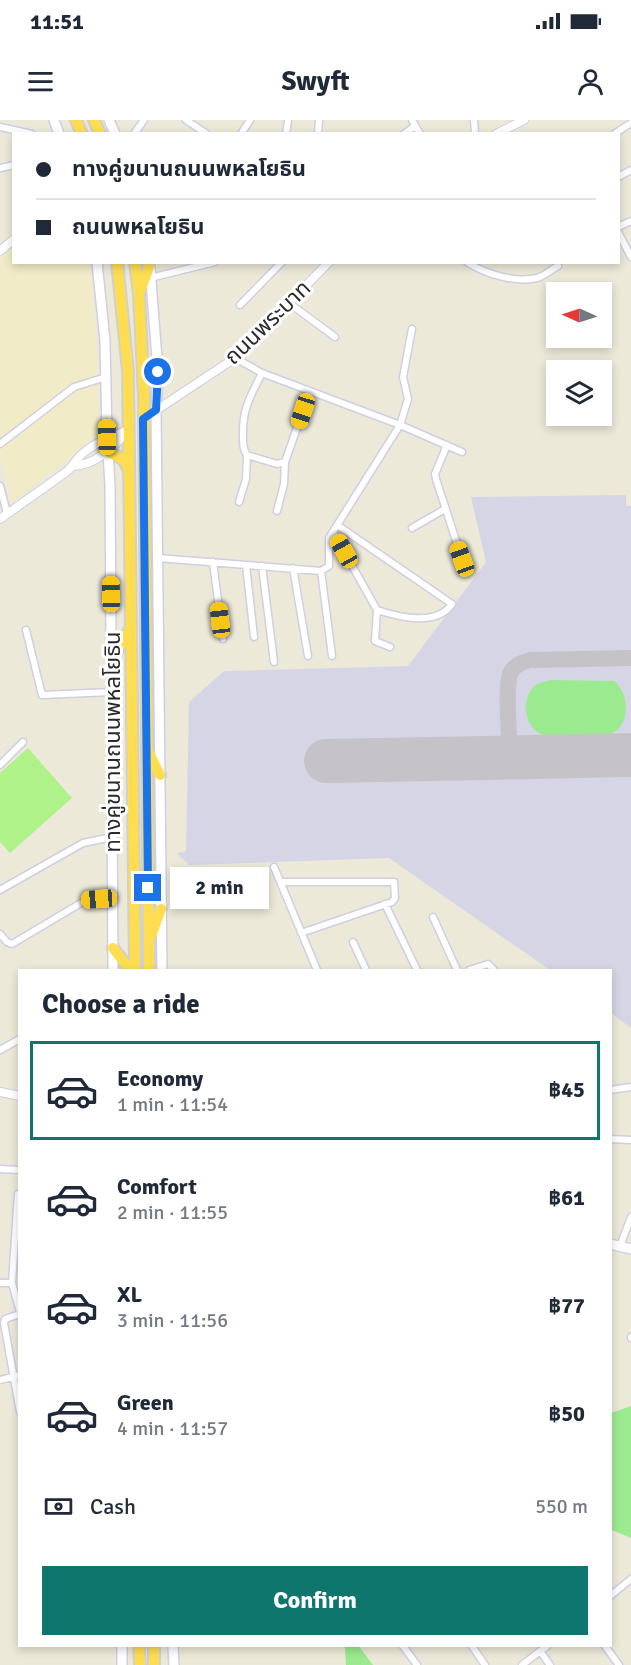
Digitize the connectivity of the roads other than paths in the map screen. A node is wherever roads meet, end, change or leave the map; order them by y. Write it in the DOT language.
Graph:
graph roads {
  1 [pos="186,120"];
  2 [pos="524,120"];
  3 [pos="631,123"];
  4 [pos="0,127"];
  5 [pos="512,127"];
  6 [pos="23,132"];
  7 [pos="204,132"];
  8 [pos="617,132"];
  9 [pos="12,241"];
  10 [pos="621,244"];
  11 [pos="0,251"];
  12 [pos="631,257"];
  13 [pos="97,264"];
  14 [pos="117,264"];
  15 [pos="135,264"];
  16 [pos="197,264"];
  17 [pos="280,264"];
  18 [pos="326,264"];
  19 [pos="469,264"];
  20 [pos="558,266"];
  21 [pos="150,269"];
  22 [pos="139,293"];
  23 [pos="289,303"];
  24 [pos="240,305"];
  25 [pos="412,329"];
  26 [pos="335,337"];
  27 [pos="235,358"];
  28 [pos="262,373"];
  29 [pos="106,377"];
  30 [pos="310,391"];
  31 [pos="156,410"];
  32 [pos="143,419"];
  33 [pos="400,425"];
  34 [pos="129,430"];
  35 [pos="107,437"];
  36 [pos="0,444"];
  37 [pos="447,445"];
  38 [pos="109,452"];
  39 [pos="462,452"];
  40 [pos="247,455"];
  41 [pos="285,462"];
  42 [pos="74,466"];
  43 [pos="129,471"];
  44 [pos="0,486"];
  45 [pos="239,502"];
  46 [pos="445,509"];
  47 [pos="278,511"];
  48 [pos="4,516"];
  49 [pos="337,525"];
  50 [pos="412,528"];
  51 [pos="333,532"];
  52 [pos="158,558"];
  53 [pos="462,559"];
  54 [pos="213,562"];
  55 [pos="246,565"];
  56 [pos="262,566"];
  57 [pos="293,568"];
  58 [pos="321,571"];
  59 [pos="377,610"];
  60 [pos="131,627"];
  61 [pos="27,630"];
  62 [pos="254,637"];
  63 [pos="223,639"];
  64 [pos="390,646"];
  65 [pos="308,656"];
  66 [pos="332,656"];
  67 [pos="112,660"];
  68 [pos="274,662"];
  69 [pos="111,692"];
  70 [pos="23,742"];
  71 [pos="147,748"];
  72 [pos="0,765"];
  73 [pos="160,775"];
  74 [pos="112,837"];
  75 [pos="274,867"];
  76 [pos="281,882"];
  77 [pos="0,890"];
  78 [pos="113,898"];
  79 [pos="385,904"];
  80 [pos="161,909"];
  81 [pos="433,917"];
  82 [pos="301,933"];
  83 [pos="0,934"];
  84 [pos="149,942"];
  85 [pos="353,942"];
  86 [pos="113,948"];
  87 [pos="113,969"];
  88 [pos="129,969"];
  89 [pos="135,969"];
  90 [pos="149,969"];
  91 [pos="162,969"];
  92 [pos="317,969"];
  93 [pos="366,969"];
  94 [pos="417,969"];
  95 [pos="458,969"];
  96 [pos="472,969"];
  97 [pos="493,969"];
  98 [pos="18,1040"];
  99 [pos="0,1050"];
  100 [pos="631,1087"];
  101 [pos="612,1090"];
  102 [pos="0,1092"];
  103 [pos="18,1096"];
  104 [pos="612,1139"];
  105 [pos="631,1140"];
  106 [pos="0,1169"];
  107 [pos="18,1170"];
  108 [pos="18,1194"];
  109 [pos="18,1210"];
  110 [pos="631,1217"];
  111 [pos="615,1245"];
  112 [pos="631,1249"];
  113 [pos="0,1283"];
  114 [pos="12,1283"];
  115 [pos="18,1306"];
  116 [pos="18,1314"];
  117 [pos="16,1376"];
  118 [pos="0,1380"];
  119 [pos="18,1394"];
  120 [pos="630,1582"];
  121 [pos="612,1595"];
  122 [pos="122,1647"];
  123 [pos="139,1647"];
  124 [pos="154,1647"];
  125 [pos="173,1647"];
  126 [pos="404,1647"];
  127 [pos="473,1647"];
  128 [pos="546,1647"];
  129 [pos="606,1647"];
  130 [pos="540,1651"];
  131 [pos="122,1665"];
  132 [pos="140,1665"];
  133 [pos="154,1665"];
  134 [pos="174,1665"];
  135 [pos="417,1665"];
  136 [pos="485,1665"];
  137 [pos="522,1665"];
  138 [pos="550,1665"];
  139 [pos="619,1665"];
  1 -- 7 [label="street"];
  2 -- 5 [label="street"];
  3 -- 8 [label="street"];
  4 -- 6 [label="street"];
  9 -- 11 [label="street"];
  10 -- 12 [label="street"];
  13 -- 29 [label="main road, ทางคู่ขนานถนนพหลโยธิน"];
  14 -- 34 [label="highway"];
  15 -- 22 [label="highway"];
  16 -- 21 [label="street"];
  17 -- 24 [label="street"];
  18 -- 23 [label="street, ถนนพระบาท"];
  19 -- 20 [label="street"];
  21 -- 22 [label="highway"];
  21 -- 31 [label="main road, ทางคู่ขนานถนนพหลโยธิน"];
  22 -- 32 [label="highway"];
  23 -- 26 [label="street"];
  23 -- 27 [label="street, ถนนพระบาท"];
  25 -- 33 [label="street"];
  27 -- 28 [label="street"];
  27 -- 31 [label="street, ถนนพระบาท"];
  28 -- 30 [label="street"];
  28 -- 40 [label="street"];
  29 -- 35 [label="main road, ทางคู่ขนานถนนพหลโยธิน"];
  29 -- 36 [label="street"];
  30 -- 33 [label="street"];
  30 -- 41 [label="street"];
  31 -- 32 [label="street, ถนนพระบาท"];
  31 -- 52 [label="main road, ทางคู่ขนานถนนพหลโยธิน"];
  32 -- 34 [label="highway"];
  32 -- 71 [label="highway"];
  33 -- 37 [label="street"];
  33 -- 49 [label="street"];
  34 -- 35 [label="street"];
  34 -- 38 [label="street"];
  34 -- 43 [label="highway"];
  35 -- 38 [label="main road, ทางคู่ขนานถนนพหลโยธิน"];
  35 -- 42 [label="street"];
  37 -- 39 [label="street"];
  37 -- 46 [label="street"];
  38 -- 42 [label="street"];
  38 -- 43 [label="highway"];
  38 -- 67 [label="main road, ทางคู่ขนานถนนพหลโยธิน"];
  40 -- 41 [label="street"];
  40 -- 45 [label="street"];
  41 -- 47 [label="street"];
  42 -- 48 [label="street"];
  43 -- 60 [label="highway"];
  44 -- 48 [label="street"];
  46 -- 50 [label="street"];
  46 -- 53 [label="street"];
  49 -- 51 [label="street"];
  49 -- 59 [label="street"];
  51 -- 58 [label="street"];
  51 -- 59 [label="street"];
  52 -- 54 [label="street"];
  52 -- 73 [label="main road, ทางคู่ขนานถนนพหลโยธิน"];
  54 -- 55 [label="street"];
  54 -- 63 [label="street"];
  55 -- 56 [label="street"];
  55 -- 62 [label="street"];
  56 -- 57 [label="street"];
  56 -- 68 [label="street"];
  57 -- 58 [label="street"];
  57 -- 65 [label="street"];
  58 -- 66 [label="street"];
  59 -- 64 [label="street"];
  60 -- 67 [label="highway"];
  60 -- 89 [label="highway"];
  61 -- 69 [label="street"];
  67 -- 69 [label="main road, ทางคู่ขนานถนนพหลโยธิน"];
  69 -- 74 [label="main road, ทางคู่ขนานถนนพหลโยธิน"];
  70 -- 72 [label="street"];
  71 -- 73 [label="highway"];
  71 -- 84 [label="highway"];
  73 -- 80 [label="main road, ทางคู่ขนานถนนพหลโยธิน"];
  74 -- 77 [label="street"];
  74 -- 78 [label="main road, ทางคู่ขนานถนนพหลโยธิน"];
  75 -- 76 [label="street"];
  76 -- 79 [label="street"];
  76 -- 82 [label="street"];
  78 -- 83 [label="street"];
  78 -- 86 [label="main road, ทางคู่ขนานถนนพหลโยธิน"];
  79 -- 82 [label="street"];
  79 -- 94 [label="street"];
  80 -- 84 [label="highway"];
  80 -- 91 [label="main road, ทางคู่ขนานถนนพหลโยธิน"];
  81 -- 95 [label="street"];
  82 -- 92 [label="street"];
  84 -- 90 [label="highway"];
  85 -- 93 [label="street"];
  86 -- 87 [label="main road, ทางคู่ขนานถนนพหลโยธิน"];
  86 -- 88 [label="highway"];
  96 -- 97 [label="street"];
  98 -- 99 [label="street"];
  100 -- 101 [label="street"];
  102 -- 103 [label="street"];
  104 -- 105 [label="street"];
  106 -- 107 [label="street"];
  108 -- 109 [label="street"];
  109 -- 114 [label="street"];
  110 -- 111 [label="street"];
  111 -- 112 [label="main road"];
  113 -- 114 [label="street"];
  114 -- 115 [label="street"];
  116 -- 117 [label="street"];
  117 -- 118 [label="street"];
  117 -- 119 [label="street"];
  120 -- 121 [label="street"];
  122 -- 131 [label="main road"];
  123 -- 132 [label="highway"];
  124 -- 133 [label="highway"];
  125 -- 134 [label="main road"];
  126 -- 135 [label="street"];
  127 -- 136 [label="street"];
  128 -- 130 [label="street"];
  129 -- 139 [label="street"];
  130 -- 137 [label="street"];
  130 -- 138 [label="street"];
}
